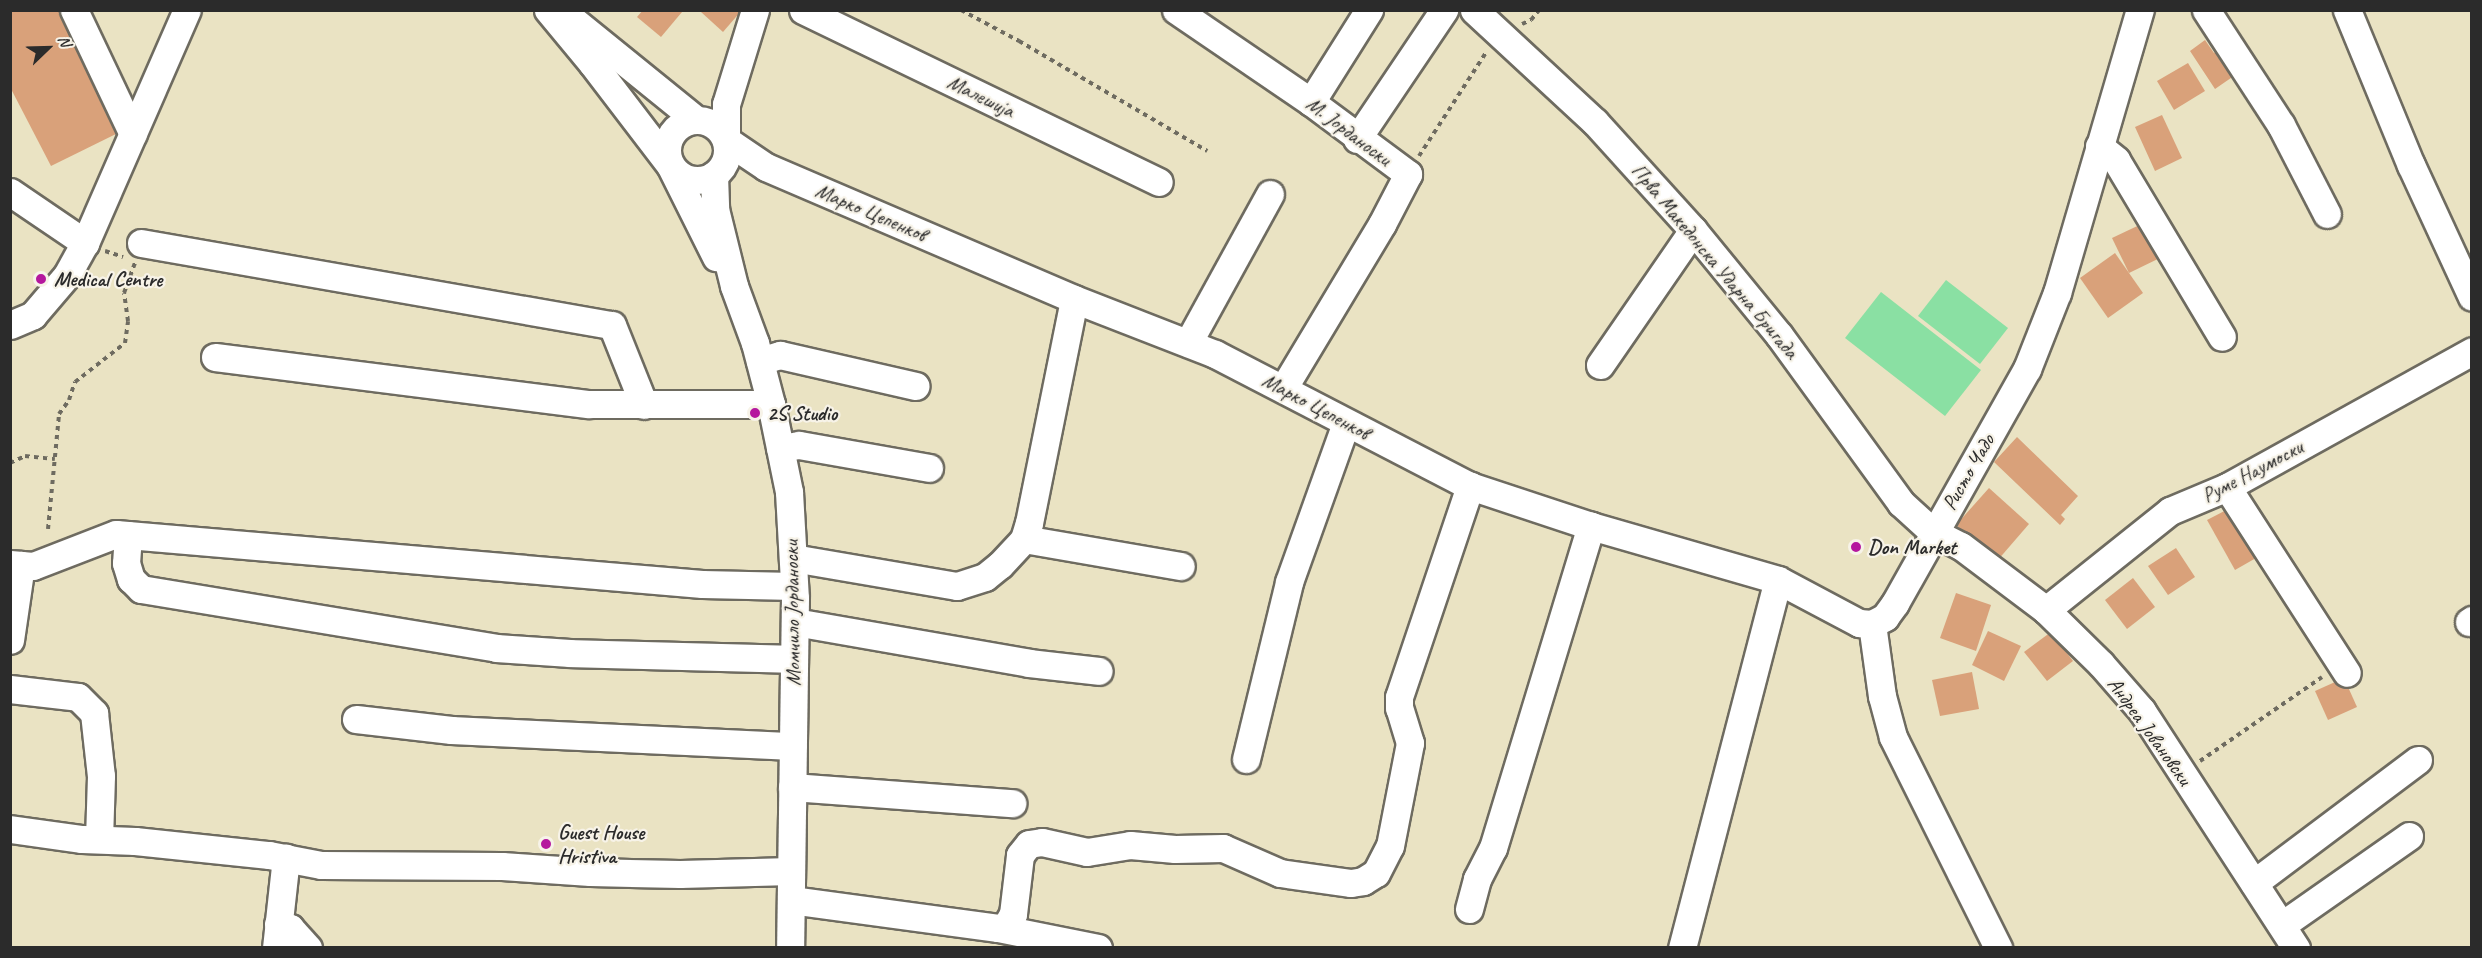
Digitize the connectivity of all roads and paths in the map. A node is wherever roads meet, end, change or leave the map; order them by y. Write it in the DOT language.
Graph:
graph roads {
  1 [pos="74,10"];
  2 [pos="188,10"];
  3 [pos="548,10"];
  4 [pos="561,10"];
  5 [pos="755,10"];
  6 [pos="803,10"];
  7 [pos="961,10"];
  8 [pos="1176,10"];
  9 [pos="1369,10"];
  10 [pos="1444,10"];
  11 [pos="1474,10"];
  12 [pos="2140,10"];
  13 [pos="2206,10"];
  14 [pos="2347,10"];
  15 [pos="1498,35"];
  16 [pos="1311,102"];
  17 [pos="709,114"];
  18 [pos="133,134"];
  19 [pos="1357,139"];
  20 [pos="726,140"];
  21 [pos="2099,146"];
  22 [pos="1207,150"];
  23 [pos="670,165"];
  24 [pos="766,167"];
  25 [pos="718,172"];
  26 [pos="1408,174"];
  27 [pos="1159,182"];
  28 [pos="10,192"];
  29 [pos="1270,194"];
  30 [pos="2326,213"];
  31 [pos="1693,230"];
  32 [pos="85,243"];
  33 [pos="138,252"];
  34 [pos="734,286"];
  35 [pos="2472,297"];
  36 [pos="1074,299"];
  37 [pos="10,325"];
  38 [pos="2222,337"];
  39 [pos="1188,343"];
  40 [pos="2472,351"];
  41 [pos="215,357"];
  42 [pos="760,361"];
  43 [pos="1600,365"];
  44 [pos="915,386"];
  45 [pos="1284,387"];
  46 [pos="771,404"];
  47 [pos="644,405"];
  48 [pos="1346,423"];
  49 [pos="780,448"];
  50 [pos="55,459"];
  51 [pos="10,464"];
  52 [pos="929,468"];
  53 [pos="1470,486"];
  54 [pos="2227,487"];
  55 [pos="1591,526"];
  56 [pos="48,529"];
  57 [pos="1933,532"];
  58 [pos="128,535"];
  59 [pos="1024,539"];
  60 [pos="793,558"];
  61 [pos="16,564"];
  62 [pos="1181,566"];
  63 [pos="1779,579"];
  64 [pos="794,585"];
  65 [pos="2046,610"];
  66 [pos="795,622"];
  67 [pos="1872,624"];
  68 [pos="10,640"];
  69 [pos="794,659"];
  70 [pos="2344,669"];
  71 [pos="1099,671"];
  72 [pos="10,689"];
  73 [pos="356,719"];
  74 [pos="793,746"];
  75 [pos="1246,759"];
  76 [pos="2418,760"];
  77 [pos="2182,773"];
  78 [pos="792,787"];
  79 [pos="1012,803"];
  80 [pos="10,829"];
  81 [pos="2409,836"];
  82 [pos="99,839"];
  83 [pos="286,858"];
  84 [pos="791,871"];
  85 [pos="2254,883"];
  86 [pos="791,900"];
  87 [pos="1469,909"];
  88 [pos="2282,925"];
  89 [pos="998,928"];
  90 [pos="277,936"];
  91 [pos="308,948"];
  92 [pos="790,948"];
  93 [pos="1098,948"];
  94 [pos="1682,948"];
  95 [pos="1998,948"];
  96 [pos="2296,948"];
  1 -- 18 [label="street"];
  2 -- 18 [label="street"];
  3 -- 23 [label="street"];
  4 -- 17 [label="street"];
  5 -- 17 [label="street"];
  6 -- 27 [label="street, Малешија"];
  7 -- 22 [label="path"];
  8 -- 16 [label="street, М. Јорданоски"];
  9 -- 16 [label="street"];
  10 -- 19 [label="street"];
  11 -- 15 [label="street, Прва Македонска Ударна Бригада"];
  12 -- 21 [label="street, Ристо Чадо"];
  13 -- 30 [label="street"];
  14 -- 35 [label="street"];
  15 -- 26 [label="path"];
  15 -- 31 [label="street, Прва Македонска Ударна Бригада"];
  16 -- 19 [label="street, М. Јорданоски"];
  17 -- 20 [label="street"];
  17 -- 23 [label="street"];
  18 -- 32 [label="street"];
  19 -- 26 [label="street, М. Јорданоски"];
  20 -- 24 [label="street"];
  20 -- 25 [label="street"];
  21 -- 38 [label="street"];
  21 -- 57 [label="street, Ристо Чадо"];
  23 -- 25 [label="street"];
  23 -- 34 [label="street"];
  24 -- 25 [label="street"];
  24 -- 36 [label="street, Марко Цепенков"];
  25 -- 34 [label="street"];
  26 -- 45 [label="street, М. Јорданоски"];
  28 -- 32 [label="street"];
  29 -- 39 [label="street"];
  31 -- 43 [label="street"];
  31 -- 57 [label="street, Прва Македонска Ударна Бригада"];
  32 -- 33 [label="path"];
  32 -- 37 [label="street"];
  33 -- 47 [label="street"];
  33 -- 50 [label="path"];
  34 -- 42 [label="street, Момчило Јорданоски"];
  36 -- 39 [label="street, Марко Цепенков"];
  36 -- 59 [label="street"];
  39 -- 45 [label="street, Марко Цепенков"];
  40 -- 54 [label="street, Руме Наумоски"];
  41 -- 47 [label="street"];
  42 -- 44 [label="street"];
  42 -- 46 [label="street, Момчило Јорданоски"];
  45 -- 48 [label="street, Марко Цепенков"];
  46 -- 47 [label="street"];
  46 -- 49 [label="street, Момчило Јорданоски"];
  48 -- 53 [label="street, Марко Цепенков"];
  48 -- 75 [label="street"];
  49 -- 52 [label="street"];
  49 -- 60 [label="street, Момчило Јорданоски"];
  50 -- 51 [label="path"];
  50 -- 56 [label="path"];
  53 -- 55 [label="street, Марко Цепенков"];
  53 -- 89 [label="street"];
  54 -- 65 [label="street, Руме Наумоски"];
  54 -- 70 [label="street"];
  55 -- 63 [label="street, Марко Цепенков"];
  55 -- 87 [label="street"];
  57 -- 65 [label="street, Андреа Јовановски"];
  57 -- 67 [label="street, Ристо Чадо"];
  58 -- 61 [label="street"];
  58 -- 64 [label="street"];
  58 -- 69 [label="street"];
  59 -- 60 [label="street"];
  59 -- 62 [label="street"];
  60 -- 64 [label="street, Момчило Јорданоски"];
  61 -- 68 [label="street"];
  63 -- 67 [label="street, Марко Цепенков"];
  63 -- 94 [label="street"];
  64 -- 66 [label="street, Момчило Јорданоски"];
  65 -- 77 [label="street, Андреа Јовановски"];
  66 -- 69 [label="street, Момчило Јорданоски"];
  66 -- 71 [label="street"];
  67 -- 95 [label="street"];
  69 -- 74 [label="street, Момчило Јорданоски"];
  70 -- 77 [label="path"];
  72 -- 82 [label="street"];
  73 -- 74 [label="street"];
  74 -- 78 [label="street, Момчило Јорданоски"];
  76 -- 85 [label="street"];
  77 -- 85 [label="street, Андреа Јовановски"];
  78 -- 79 [label="street"];
  78 -- 84 [label="street, Момчило Јорданоски"];
  80 -- 82 [label="street"];
  81 -- 88 [label="street"];
  82 -- 83 [label="street"];
  83 -- 84 [label="street"];
  83 -- 90 [label="street"];
  84 -- 86 [label="street, Момчило Јорданоски"];
  85 -- 88 [label="street, Андреа Јовановски"];
  86 -- 89 [label="street"];
  86 -- 92 [label="street, Момчило Јорданоски"];
  88 -- 96 [label="street, Андреа Јовановски"];
  89 -- 93 [label="street"];
  90 -- 91 [label="street"];
}
